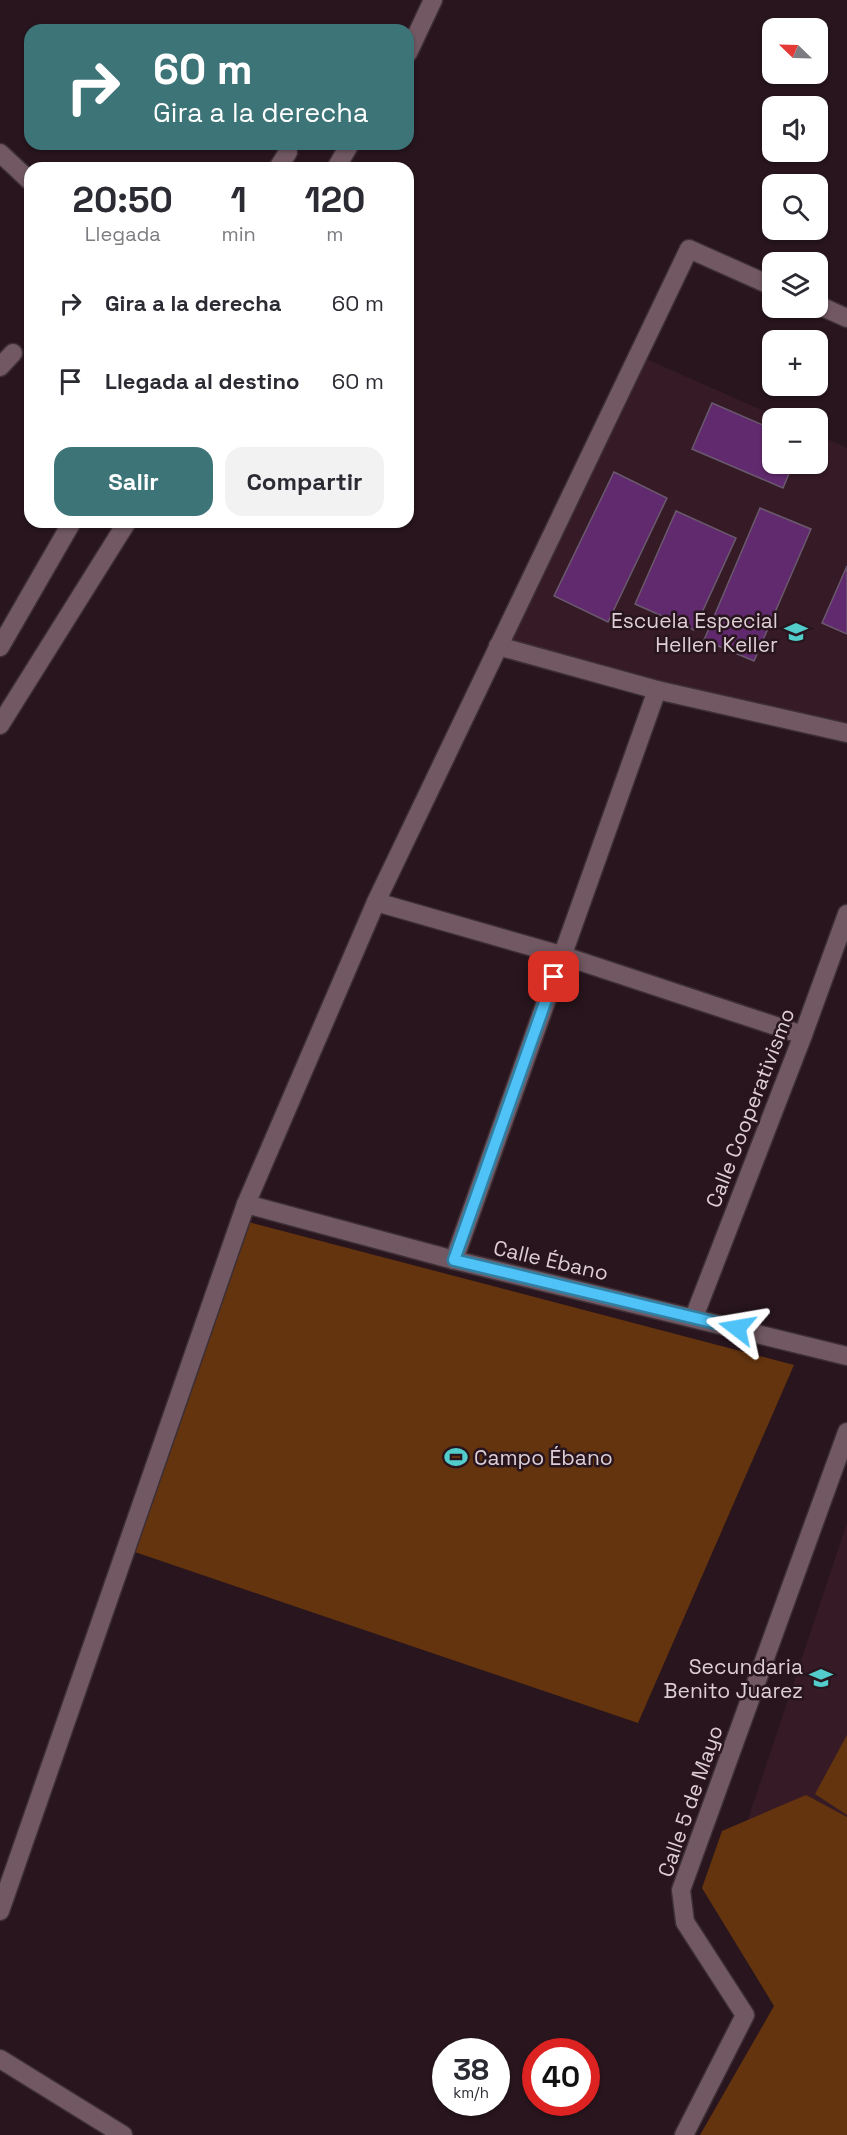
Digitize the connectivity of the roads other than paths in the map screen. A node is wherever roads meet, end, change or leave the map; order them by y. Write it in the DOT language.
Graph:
graph roads {
  1 [pos="433,0"];
  2 [pos="414,40"];
  3 [pos="0,153"];
  4 [pos="24,175"];
  5 [pos="762,282"];
  6 [pos="828,309"];
  7 [pos="847,318"];
  8 [pos="13,353"];
  9 [pos="0,367"];
  10 [pos="69,528"];
  11 [pos="124,528"];
  12 [pos="498,646"];
  13 [pos="0,647"];
  14 [pos="657,690"];
  15 [pos="0,725"];
  16 [pos="847,733"];
  17 [pos="376,902"];
  18 [pos="847,914"];
  19 [pos="561,955"];
  20 [pos="803,1035"];
  21 [pos="246,1204"];
  22 [pos="454,1260"];
  23 [pos="694,1317"];
  24 [pos="847,1356"];
  25 [pos="847,1432"];
  26 [pos="0,1911"];
  27 [pos="0,2059"];
  28 [pos="123,2135"];
  29 [pos="684,2135"];
  1 -- 2 [label="street"];
  3 -- 4 [label="street"];
  5 -- 12 [label="street"];
  6 -- 7 [label="street"];
  8 -- 9 [label="street"];
  10 -- 13 [label="street"];
  11 -- 15 [label="street"];
  12 -- 14 [label="street"];
  12 -- 17 [label="street"];
  14 -- 16 [label="street"];
  14 -- 19 [label="street"];
  17 -- 19 [label="street"];
  17 -- 21 [label="street"];
  18 -- 20 [label="street, Calle Cooperativismo"];
  19 -- 20 [label="street"];
  19 -- 22 [label="street"];
  20 -- 23 [label="street, Calle Cooperativismo"];
  21 -- 22 [label="street, Calle Ébano"];
  21 -- 26 [label="street"];
  22 -- 23 [label="street, Calle Ébano"];
  23 -- 24 [label="street, Calle Ébano"];
  25 -- 29 [label="street, Calle 5 de Mayo"];
  27 -- 28 [label="street"];
}
